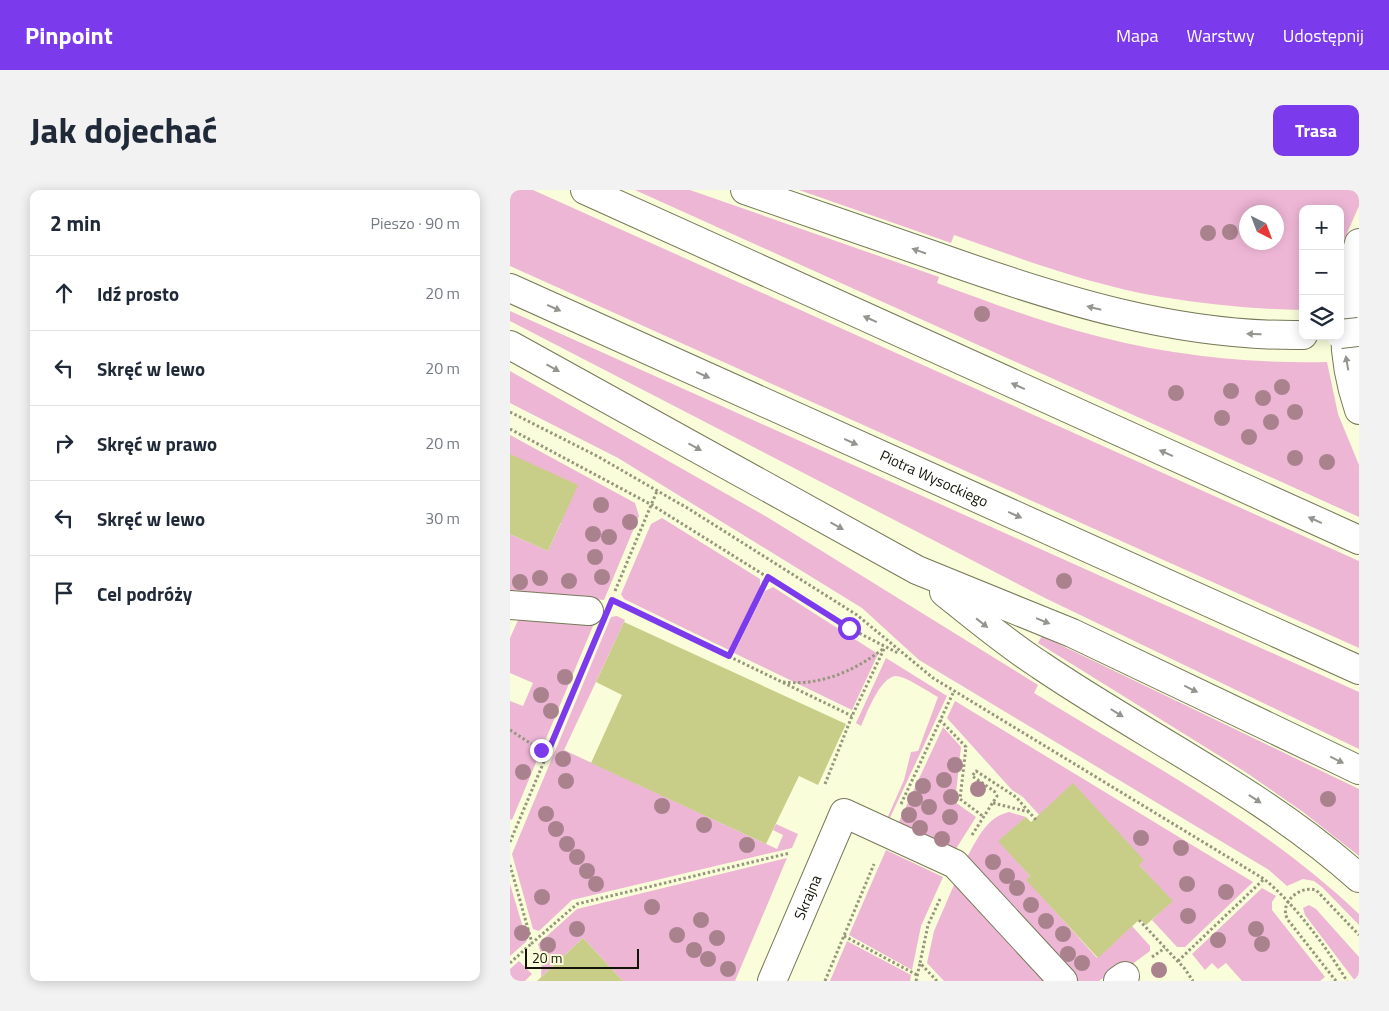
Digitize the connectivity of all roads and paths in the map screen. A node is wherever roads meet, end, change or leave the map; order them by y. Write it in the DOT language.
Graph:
graph roads {
  1 [pos="584,190"];
  2 [pos="745,190"];
  3 [pos="1359,244"];
  4 [pos="510,288"];
  5 [pos="1359,332"];
  6 [pos="1344,334"];
  7 [pos="1299,335"];
  8 [pos="510,345"];
  9 [pos="1359,410"];
  10 [pos="510,412"];
  11 [pos="510,428"];
  12 [pos="658,490"];
  13 [pos="652,505"];
  14 [pos="1359,540"];
  15 [pos="917,570"];
  16 [pos="768,577"];
  17 [pos="510,605"];
  18 [pos="589,611"];
  19 [pos="595,640"];
  20 [pos="884,648"];
  21 [pos="729,656"];
  22 [pos="905,657"];
  23 [pos="1359,670"];
  24 [pos="780,682"];
  25 [pos="852,716"];
  26 [pos="940,720"];
  27 [pos="510,730"];
  28 [pos="547,754"];
  29 [pos="1359,770"];
  30 [pos="993,803"];
  31 [pos="1029,812"];
  32 [pos="984,817"];
  33 [pos="1037,821"];
  34 [pos="510,842"];
  35 [pos="798,852"];
  36 [pos="955,863"];
  37 [pos="510,865"];
  38 [pos="1359,878"];
  39 [pos="1264,879"];
  40 [pos="1287,902"];
  41 [pos="1139,920"];
  42 [pos="1359,935"];
  43 [pos="844,936"];
  44 [pos="532,943"];
  45 [pos="1178,961"];
  46 [pos="510,963"];
  47 [pos="920,963"];
  48 [pos="918,975"];
  49 [pos="772,981"];
  50 [pos="916,981"];
  51 [pos="937,981"];
  52 [pos="1063,981"];
  53 [pos="1193,981"];
  54 [pos="1336,981"];
  55 [pos="1347,981"];
  14 -- 1 [label="main road, one-way"];
  7 -- 2 [label="main road, one-way"];
  9 -- 3 [label="main road, one-way"];
  4 -- 23 [label="main road, Piotra Wysockiego, one-way"];
  5 -- 6 [label="main road, bridge"];
  8 -- 15 [label="main road, one-way"];
  10 -- 12 [label="path"];
  11 -- 13 [label="path"];
  12 -- 13 [label="path"];
  12 -- 22 [label="path"];
  13 -- 16 [label="path"];
  13 -- 21 [label="path"];
  15 -- 29 [label="main road, one-way"];
  15 -- 38 [label="main road, one-way"];
  16 -- 21 [label="path"];
  16 -- 22 [label="path"];
  17 -- 18 [label="main road"];
  19 -- 28 [label="path"];
  20 -- 24 [label="path"];
  21 -- 24 [label="path"];
  22 -- 39 [label="path"];
  24 -- 25 [label="path"];
  26 -- 32 [label="path"];
  27 -- 28 [label="path"];
  28 -- 34 [label="path"];
  30 -- 31 [label="path"];
  30 -- 31 [label="path"];
  30 -- 32 [label="path"];
  31 -- 33 [label="path"];
  32 -- 36 [label="path"];
  35 -- 44 [label="path"];
  36 -- 47 [label="path"];
  36 -- 49 [label="main road, Skrajna"];
  36 -- 52 [label="main road"];
  37 -- 44 [label="path"];
  39 -- 40 [label="path"];
  39 -- 45 [label="path"];
  40 -- 42 [label="path"];
  40 -- 54 [label="path"];
  40 -- 55 [label="path"];
  41 -- 45 [label="path"];
  43 -- 48 [label="path"];
  44 -- 46 [label="path"];
  45 -- 53 [label="path"];
  47 -- 48 [label="path"];
  47 -- 51 [label="path"];
  48 -- 50 [label="path"];
}
